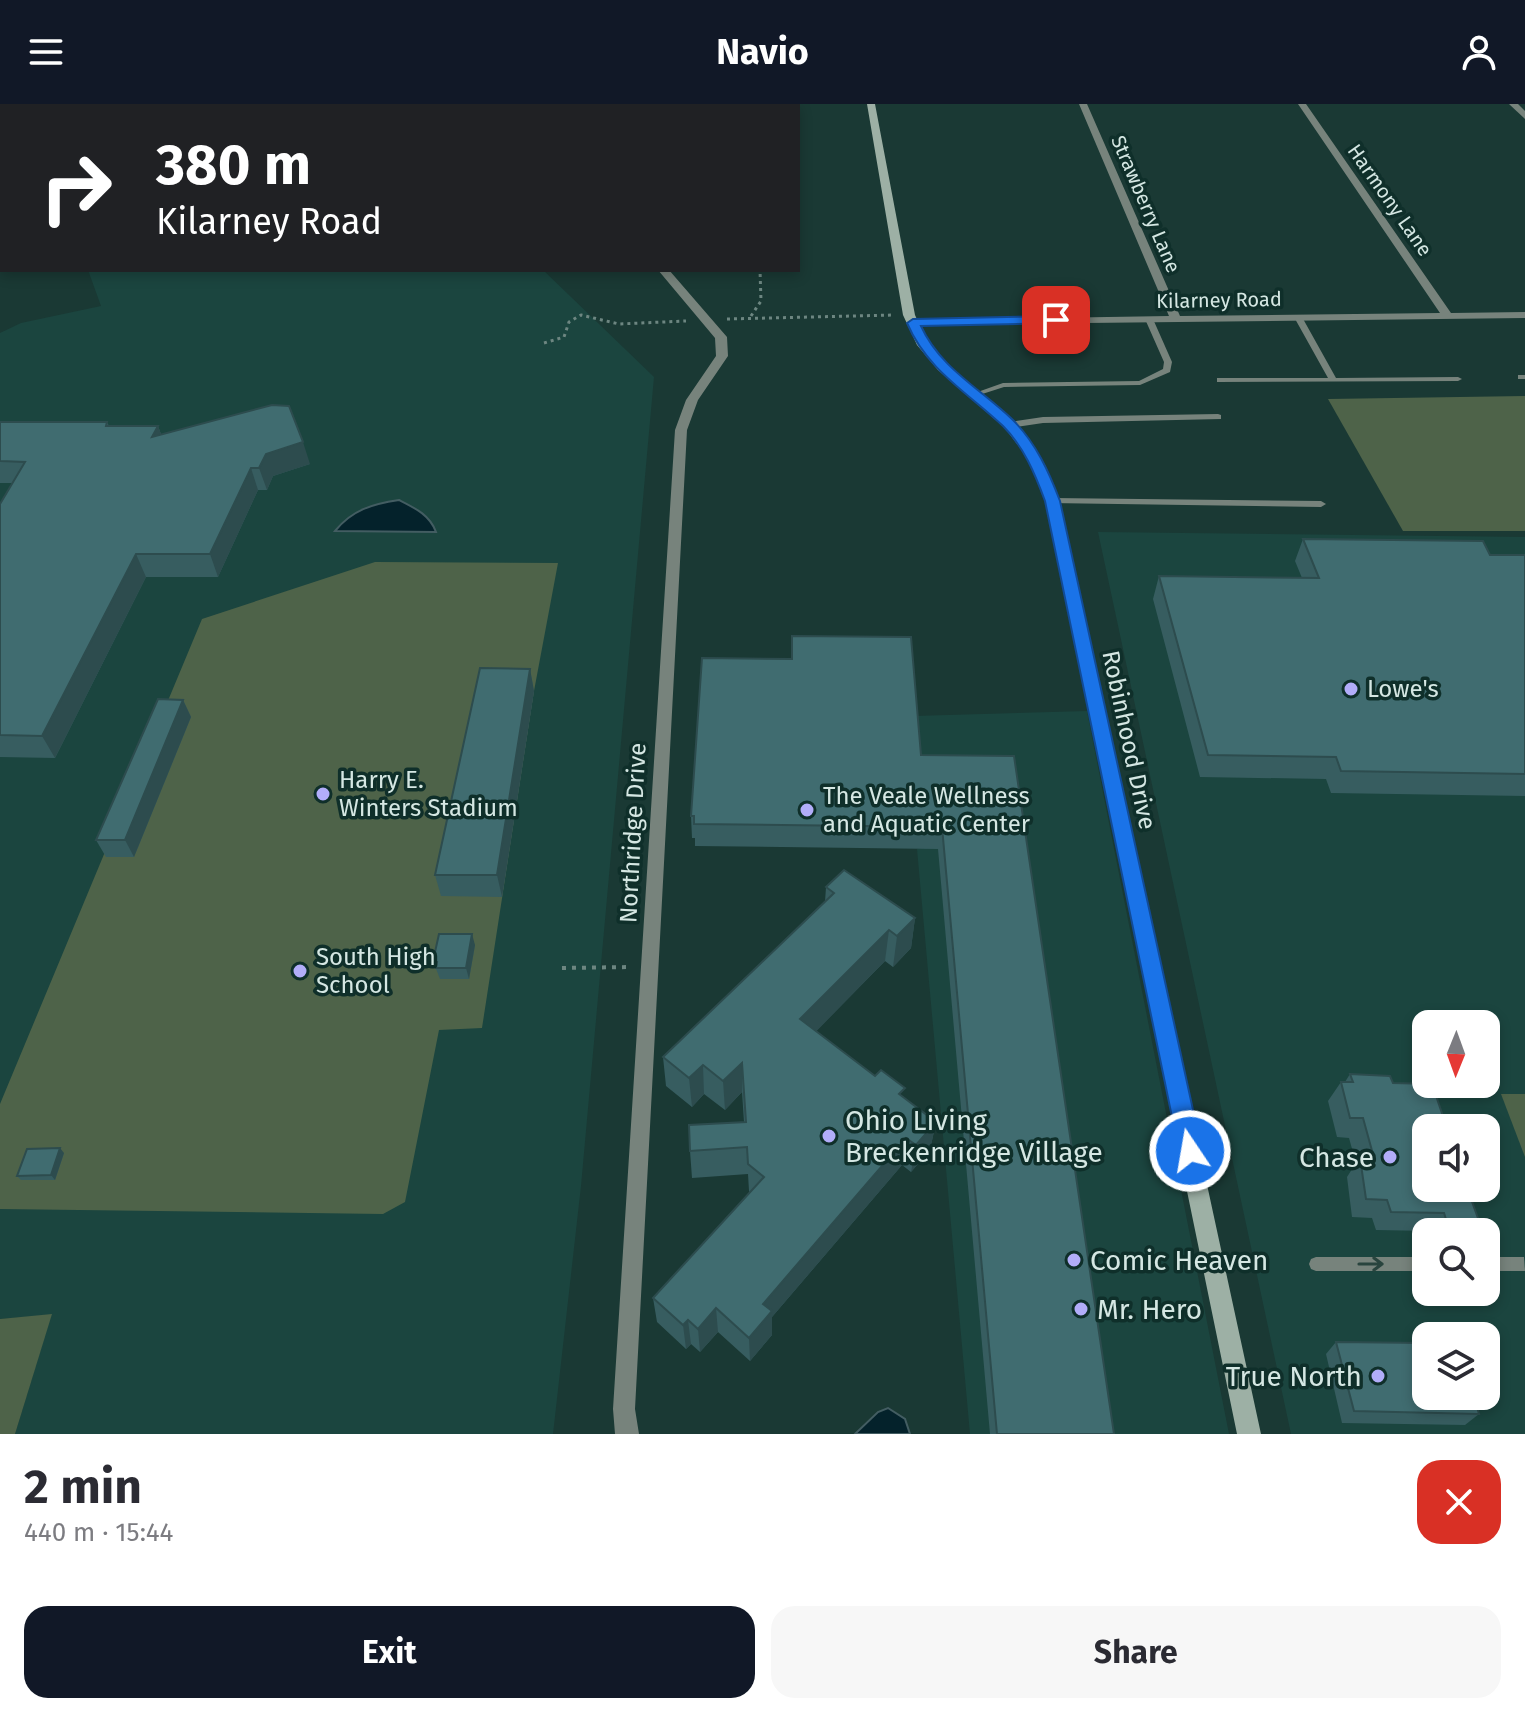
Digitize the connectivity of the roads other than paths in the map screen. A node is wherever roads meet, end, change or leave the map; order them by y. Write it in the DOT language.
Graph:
graph roads {
  1 [pos="871,104"];
  2 [pos="1083,104"];
  3 [pos="1302,104"];
  4 [pos="1513,104"];
  5 [pos="1525,116"];
  6 [pos="665,272"];
  7 [pos="1525,315"];
  8 [pos="1448,316"];
  9 [pos="1298,317"];
  10 [pos="1175,318"];
  11 [pos="1149,319"];
  12 [pos="913,323"];
  13 [pos="1458,379"];
  14 [pos="1220,380"];
  15 [pos="1333,380"];
  16 [pos="976,394"];
  17 [pos="1218,417"];
  18 [pos="1009,425"];
  19 [pos="1052,501"];
  20 [pos="1321,504"];
  21 [pos="1316,1264"];
  22 [pos="1412,1264"];
  23 [pos="1500,1264"];
  24 [pos="1524,1264"];
  25 [pos="627,1434"];
  26 [pos="1249,1434"];
  1 -- 12 [label="street, Robinhood Drive"];
  2 -- 10 [label="street, Strawberry Lane"];
  3 -- 8 [label="street, Harmony Lane"];
  4 -- 5 [label="street"];
  6 -- 25 [label="street, Northridge Drive"];
  7 -- 8 [label="street, Kilarney Road"];
  8 -- 9 [label="street, Kilarney Road"];
  9 -- 10 [label="street, Kilarney Road"];
  9 -- 15 [label="lane"];
  10 -- 11 [label="street, Kilarney Road"];
  11 -- 12 [label="street, Kilarney Road"];
  11 -- 16 [label="lane"];
  12 -- 16 [label="street, Robinhood Drive"];
  13 -- 15 [label="lane"];
  14 -- 15 [label="lane"];
  16 -- 18 [label="street, Robinhood Drive"];
  17 -- 18 [label="lane"];
  18 -- 19 [label="street, Robinhood Drive"];
  19 -- 20 [label="lane"];
  19 -- 26 [label="street, Robinhood Drive"];
  21 -- 22 [label="lane, one-way"];
  23 -- 24 [label="lane"];
}
